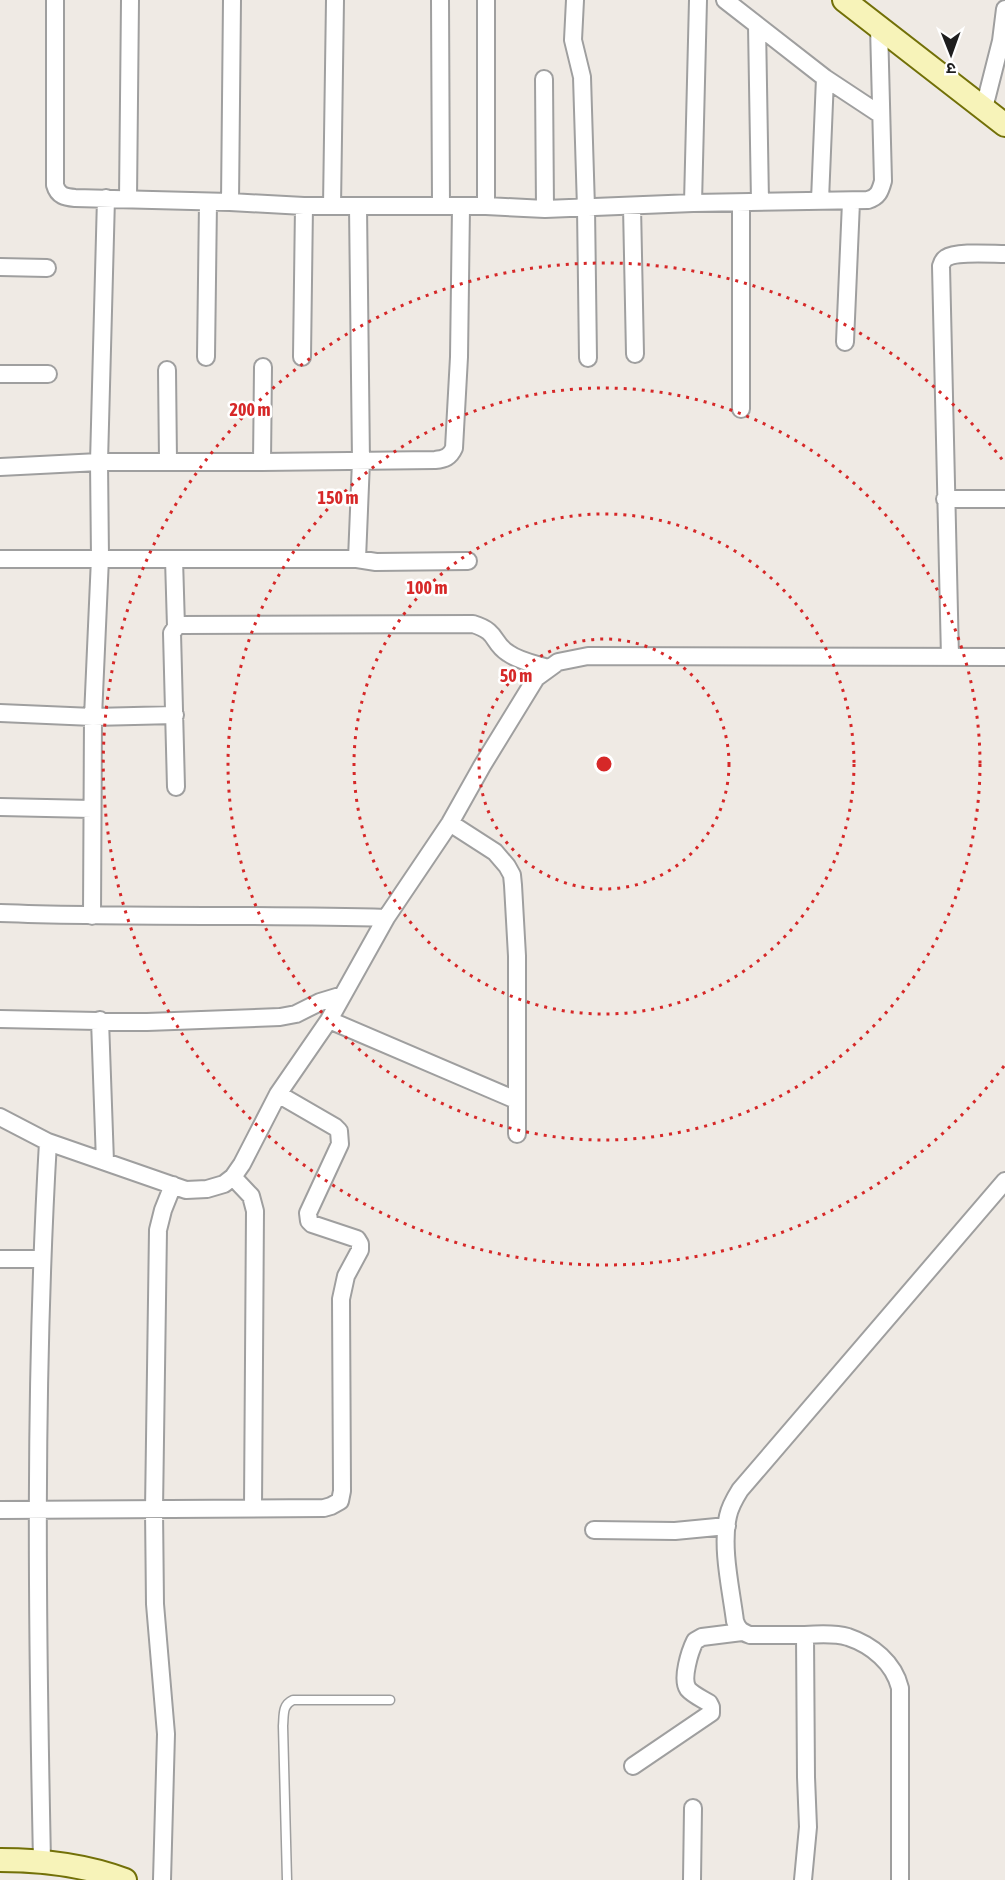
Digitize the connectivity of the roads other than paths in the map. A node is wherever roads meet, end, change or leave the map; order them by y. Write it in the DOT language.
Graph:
graph roads {
  1 [pos="55,0"];
  2 [pos="130,0"];
  3 [pos="232,0"];
  4 [pos="335,0"];
  5 [pos="440,0"];
  6 [pos="486,0"];
  7 [pos="575,0"];
  8 [pos="698,0"];
  9 [pos="725,0"];
  10 [pos="844,0"];
  11 [pos="1005,9"];
  12 [pos="757,26"];
  13 [pos="879,27"];
  14 [pos="825,78"];
  15 [pos="544,80"];
  16 [pos="984,108"];
  17 [pos="881,115"];
  18 [pos="1005,124"];
  19 [pos="106,198"];
  20 [pos="128,200"];
  21 [pos="820,200"];
  22 [pos="208,202"];
  23 [pos="230,202"];
  24 [pos="760,202"];
  25 [pos="852,202"];
  26 [pos="693,203"];
  27 [pos="741,203"];
  28 [pos="304,206"];
  29 [pos="332,206"];
  30 [pos="358,206"];
  31 [pos="486,206"];
  32 [pos="632,206"];
  33 [pos="441,207"];
  34 [pos="461,207"];
  35 [pos="586,208"];
  36 [pos="545,209"];
  37 [pos="1005,254"];
  38 [pos="0,267"];
  39 [pos="47,268"];
  40 [pos="844,342"];
  41 [pos="635,354"];
  42 [pos="206,357"];
  43 [pos="302,357"];
  44 [pos="588,357"];
  45 [pos="263,367"];
  46 [pos="167,370"];
  47 [pos="0,374"];
  48 [pos="48,374"];
  49 [pos="741,409"];
  50 [pos="168,461"];
  51 [pos="362,461"];
  52 [pos="99,462"];
  53 [pos="262,462"];
  54 [pos="0,467"];
  55 [pos="945,499"];
  56 [pos="1005,499"];
  57 [pos="100,558"];
  58 [pos="0,559"];
  59 [pos="174,559"];
  60 [pos="357,559"];
  61 [pos="468,561"];
  62 [pos="176,627"];
  63 [pos="950,657"];
  64 [pos="1005,657"];
  65 [pos="548,668"];
  66 [pos="0,714"];
  67 [pos="175,715"];
  68 [pos="93,717"];
  69 [pos="176,787"];
  70 [pos="0,807"];
  71 [pos="92,809"];
  72 [pos="450,823"];
  73 [pos="0,913"];
  74 [pos="92,916"];
  75 [pos="386,918"];
  76 [pos="343,995"];
  77 [pos="0,1019"];
  78 [pos="100,1020"];
  79 [pos="329,1020"];
  80 [pos="278,1094"];
  81 [pos="516,1100"];
  82 [pos="0,1117"];
  83 [pos="517,1134"];
  84 [pos="48,1142"];
  85 [pos="105,1162"];
  86 [pos="233,1177"];
  87 [pos="1005,1181"];
  88 [pos="172,1185"];
  89 [pos="41,1258"];
  90 [pos="0,1259"];
  91 [pos="254,1508"];
  92 [pos="0,1510"];
  93 [pos="37,1510"];
  94 [pos="154,1510"];
  95 [pos="727,1526"];
  96 [pos="594,1530"];
  97 [pos="742,1632"];
  98 [pos="805,1635"];
  99 [pos="390,1700"];
  100 [pos="633,1766"];
  101 [pos="693,1808"];
  102 [pos="0,1860"];
  103 [pos="42,1861"];
  104 [pos="125,1880"];
  105 [pos="162,1880"];
  106 [pos="287,1880"];
  107 [pos="692,1880"];
  108 [pos="803,1880"];
  109 [pos="900,1880"];
  1 -- 19 [label="street"];
  2 -- 20 [label="street"];
  3 -- 23 [label="street"];
  4 -- 29 [label="street"];
  5 -- 33 [label="street"];
  6 -- 31 [label="street"];
  7 -- 35 [label="street"];
  8 -- 26 [label="street"];
  9 -- 12 [label="street"];
  10 -- 13 [label="main road"];
  11 -- 16 [label="street"];
  12 -- 14 [label="street"];
  12 -- 24 [label="street"];
  13 -- 16 [label="main road"];
  13 -- 17 [label="street"];
  14 -- 17 [label="street"];
  14 -- 21 [label="street"];
  15 -- 36 [label="street"];
  16 -- 18 [label="main road"];
  17 -- 25 [label="street"];
  19 -- 20 [label="street"];
  19 -- 52 [label="street"];
  20 -- 22 [label="street"];
  21 -- 24 [label="street"];
  21 -- 25 [label="street"];
  22 -- 23 [label="street"];
  22 -- 42 [label="street"];
  23 -- 28 [label="street"];
  24 -- 27 [label="street"];
  25 -- 40 [label="street"];
  26 -- 27 [label="street"];
  26 -- 32 [label="street"];
  27 -- 49 [label="street"];
  28 -- 29 [label="street"];
  28 -- 43 [label="street"];
  29 -- 30 [label="street"];
  30 -- 33 [label="street"];
  30 -- 51 [label="street"];
  31 -- 34 [label="street"];
  31 -- 36 [label="street"];
  32 -- 35 [label="street"];
  32 -- 41 [label="street"];
  33 -- 34 [label="street"];
  34 -- 51 [label="street"];
  35 -- 36 [label="street"];
  35 -- 44 [label="street"];
  37 -- 55 [label="street"];
  38 -- 39 [label="street"];
  45 -- 53 [label="street"];
  46 -- 50 [label="street"];
  47 -- 48 [label="street"];
  50 -- 52 [label="street"];
  50 -- 53 [label="street"];
  51 -- 53 [label="street"];
  51 -- 60 [label="street"];
  52 -- 54 [label="street"];
  52 -- 57 [label="street"];
  55 -- 56 [label="street"];
  55 -- 63 [label="street"];
  57 -- 58 [label="street"];
  57 -- 59 [label="street"];
  57 -- 68 [label="street"];
  59 -- 60 [label="street"];
  59 -- 62 [label="street"];
  60 -- 61 [label="street"];
  62 -- 65 [label="street"];
  62 -- 67 [label="street"];
  63 -- 64 [label="street"];
  63 -- 65 [label="street"];
  65 -- 72 [label="street"];
  66 -- 68 [label="street"];
  67 -- 68 [label="street"];
  67 -- 69 [label="street"];
  68 -- 71 [label="street"];
  70 -- 71 [label="street"];
  71 -- 74 [label="street"];
  72 -- 75 [label="street"];
  72 -- 81 [label="street"];
  73 -- 74 [label="street"];
  74 -- 75 [label="street"];
  75 -- 76 [label="street"];
  76 -- 78 [label="street"];
  76 -- 79 [label="street"];
  77 -- 78 [label="street"];
  78 -- 85 [label="street"];
  79 -- 80 [label="street"];
  79 -- 81 [label="street"];
  80 -- 86 [label="street"];
  80 -- 91 [label="street"];
  81 -- 83 [label="street"];
  82 -- 84 [label="street"];
  84 -- 85 [label="street"];
  84 -- 89 [label="street"];
  85 -- 88 [label="street"];
  86 -- 88 [label="street"];
  86 -- 91 [label="street"];
  87 -- 95 [label="street"];
  88 -- 94 [label="street"];
  89 -- 90 [label="street"];
  89 -- 93 [label="street"];
  91 -- 94 [label="street"];
  92 -- 93 [label="street"];
  93 -- 94 [label="street"];
  93 -- 103 [label="street"];
  94 -- 105 [label="street"];
  95 -- 96 [label="street"];
  95 -- 97 [label="street"];
  97 -- 98 [label="street"];
  97 -- 100 [label="street"];
  98 -- 108 [label="street"];
  98 -- 109 [label="street"];
  99 -- 106 [label="lane"];
  101 -- 107 [label="street"];
  102 -- 103 [label="main road"];
  103 -- 104 [label="main road"];
}
